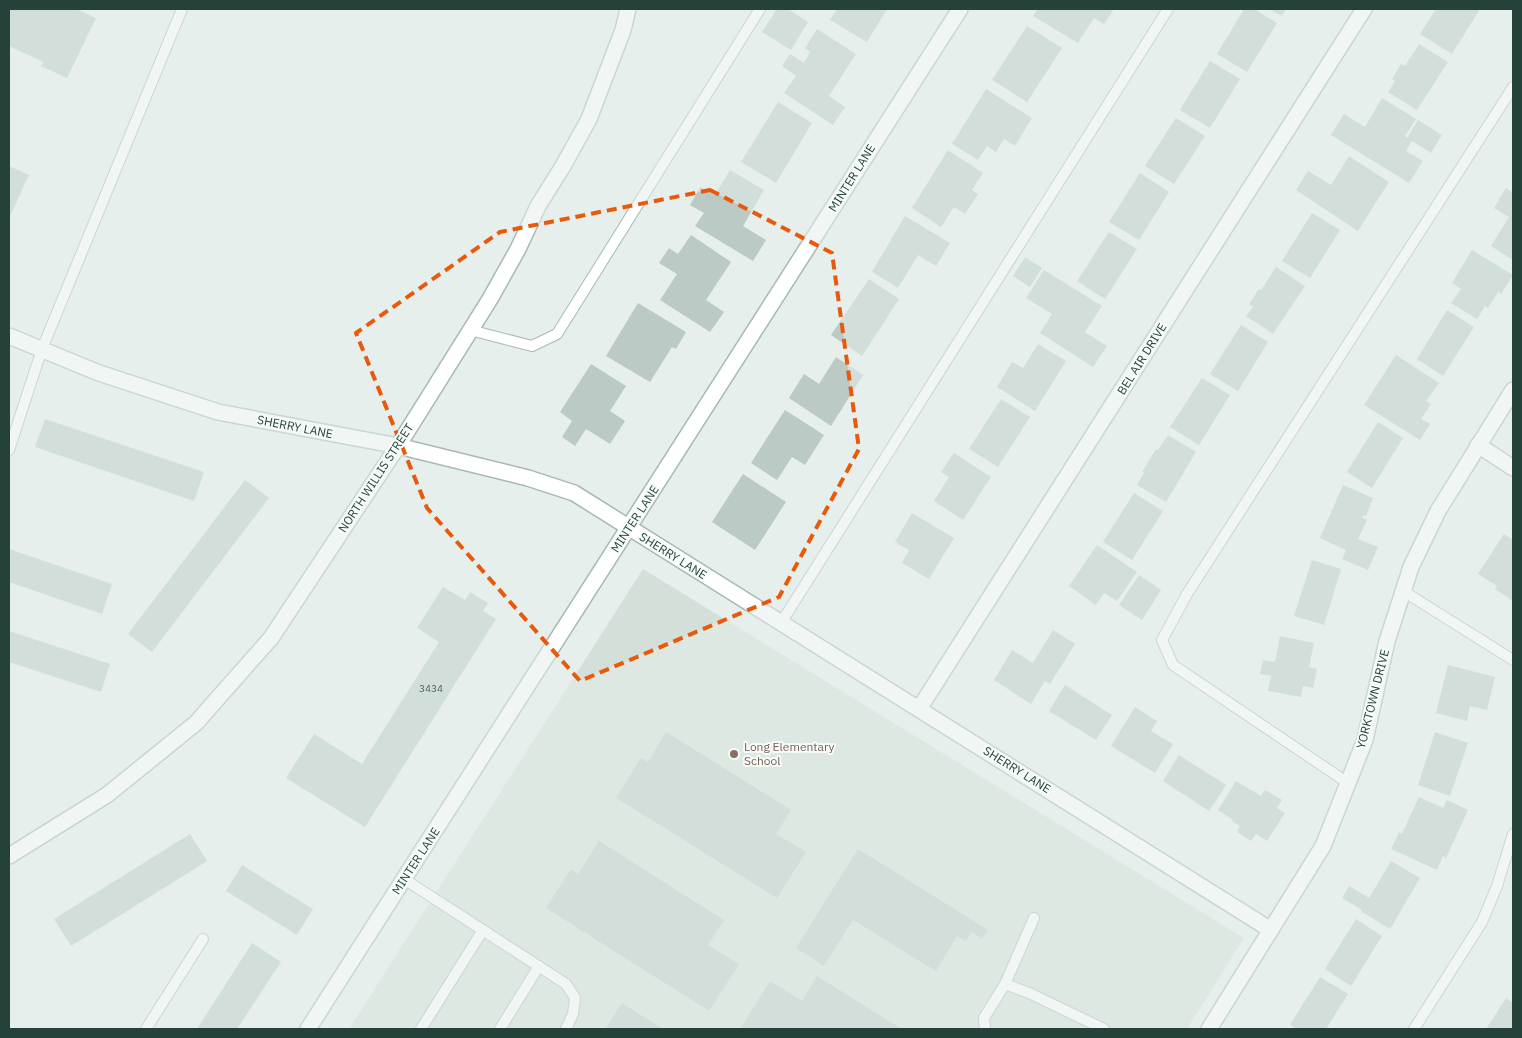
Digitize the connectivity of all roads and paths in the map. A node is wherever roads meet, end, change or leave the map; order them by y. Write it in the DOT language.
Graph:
graph roads {
  1 [pos="182,9"];
  2 [pos="628,9"];
  3 [pos="760,9"];
  4 [pos="960,9"];
  5 [pos="1168,9"];
  6 [pos="1364,9"];
  7 [pos="1513,87"];
  8 [pos="470,330"];
  9 [pos="9,336"];
  10 [pos="42,350"];
  11 [pos="1513,390"];
  12 [pos="398,446"];
  13 [pos="1478,446"];
  14 [pos="9,450"];
  15 [pos="1513,468"];
  16 [pos="629,529"];
  17 [pos="1403,591"];
  18 [pos="780,623"];
  19 [pos="1513,660"];
  20 [pos="919,709"];
  21 [pos="1348,782"];
  22 [pos="1513,834"];
  23 [pos="9,856"];
  24 [pos="404,879"];
  25 [pos="1034,918"];
  26 [pos="483,930"];
  27 [pos="1271,930"];
  28 [pos="203,939"];
  29 [pos="539,966"];
  30 [pos="1005,984"];
  31 [pos="146,1029"];
  32 [pos="308,1029"];
  33 [pos="421,1029"];
  34 [pos="500,1029"];
  35 [pos="566,1029"];
  36 [pos="985,1029"];
  37 [pos="1104,1029"];
  38 [pos="1208,1029"];
  39 [pos="1414,1029"];
  1 -- 10 [label="lane"];
  2 -- 8 [label="street, NORTH WILLIS STREET"];
  3 -- 8 [label="lane"];
  4 -- 16 [label="street, MINTER LANE"];
  5 -- 18 [label="lane"];
  6 -- 20 [label="street, BEL AIR DRIVE"];
  7 -- 21 [label="lane"];
  8 -- 12 [label="street, NORTH WILLIS STREET"];
  9 -- 10 [label="street, SHERRY LANE"];
  10 -- 12 [label="street, SHERRY LANE"];
  10 -- 14 [label="lane"];
  11 -- 13 [label="street, YORKTOWN DRIVE"];
  12 -- 16 [label="street, SHERRY LANE"];
  12 -- 23 [label="street, NORTH WILLIS STREET"];
  13 -- 15 [label="street"];
  13 -- 17 [label="street, YORKTOWN DRIVE"];
  16 -- 18 [label="street, SHERRY LANE"];
  16 -- 24 [label="street, MINTER LANE"];
  17 -- 19 [label="lane"];
  17 -- 21 [label="street, YORKTOWN DRIVE"];
  18 -- 20 [label="street, SHERRY LANE"];
  20 -- 27 [label="street, SHERRY LANE"];
  21 -- 27 [label="street, YORKTOWN DRIVE"];
  22 -- 39 [label="lane"];
  24 -- 26 [label="lane"];
  24 -- 32 [label="street, MINTER LANE"];
  25 -- 30 [label="lane"];
  26 -- 29 [label="lane"];
  26 -- 33 [label="lane"];
  27 -- 38 [label="street, YORKTOWN DRIVE"];
  28 -- 31 [label="lane"];
  29 -- 34 [label="lane"];
  29 -- 35 [label="lane"];
  30 -- 36 [label="lane"];
  30 -- 37 [label="lane"];
}
